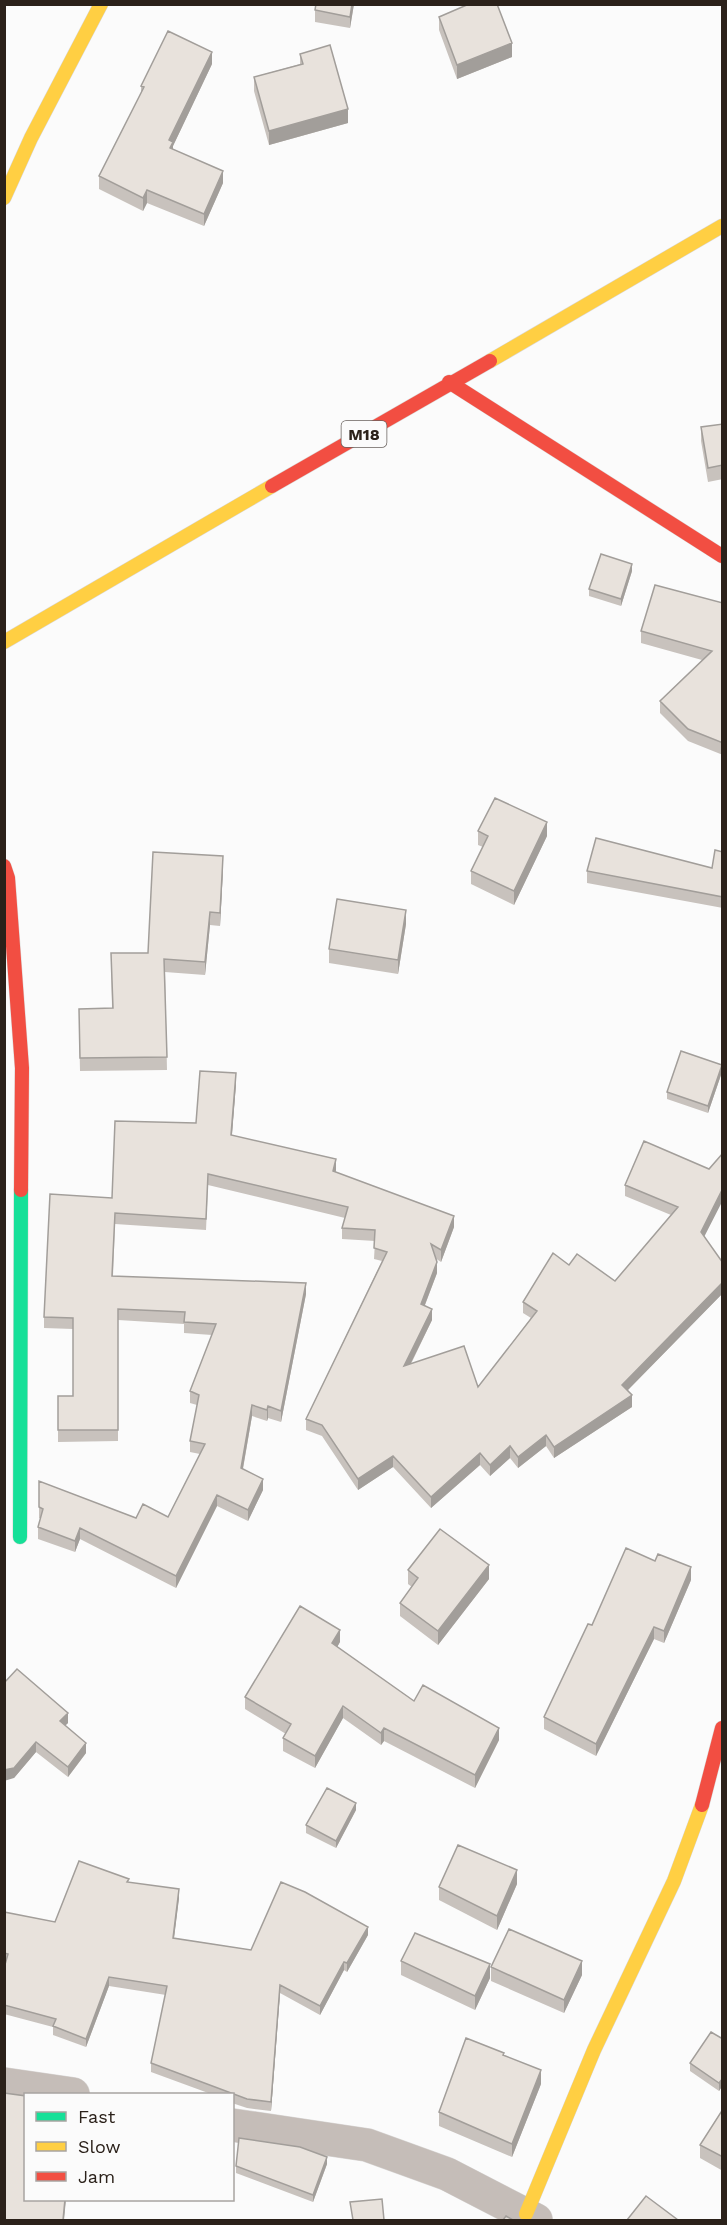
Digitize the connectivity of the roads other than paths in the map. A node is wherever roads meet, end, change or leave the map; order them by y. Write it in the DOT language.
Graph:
graph roads {
  1 [pos="101,4"];
  2 [pos="4,198"];
  3 [pos="723,226"];
  4 [pos="449,382"];
  5 [pos="723,556"];
  6 [pos="4,642"];
  7 [pos="4,866"];
  8 [pos="20,1537"];
  9 [pos="723,1728"];
  10 [pos="4,2084"];
  11 [pos="66,2093"];
  12 [pos="234,2124"];
  13 [pos="531,2217"];
  1 -- 2 [label="street"];
  3 -- 4 [label="street, M18"];
  4 -- 5 [label="street"];
  4 -- 6 [label="street, M18"];
  7 -- 8 [label="street"];
  9 -- 13 [label="street"];
  10 -- 11 [label="street"];
  12 -- 13 [label="street"];
}
